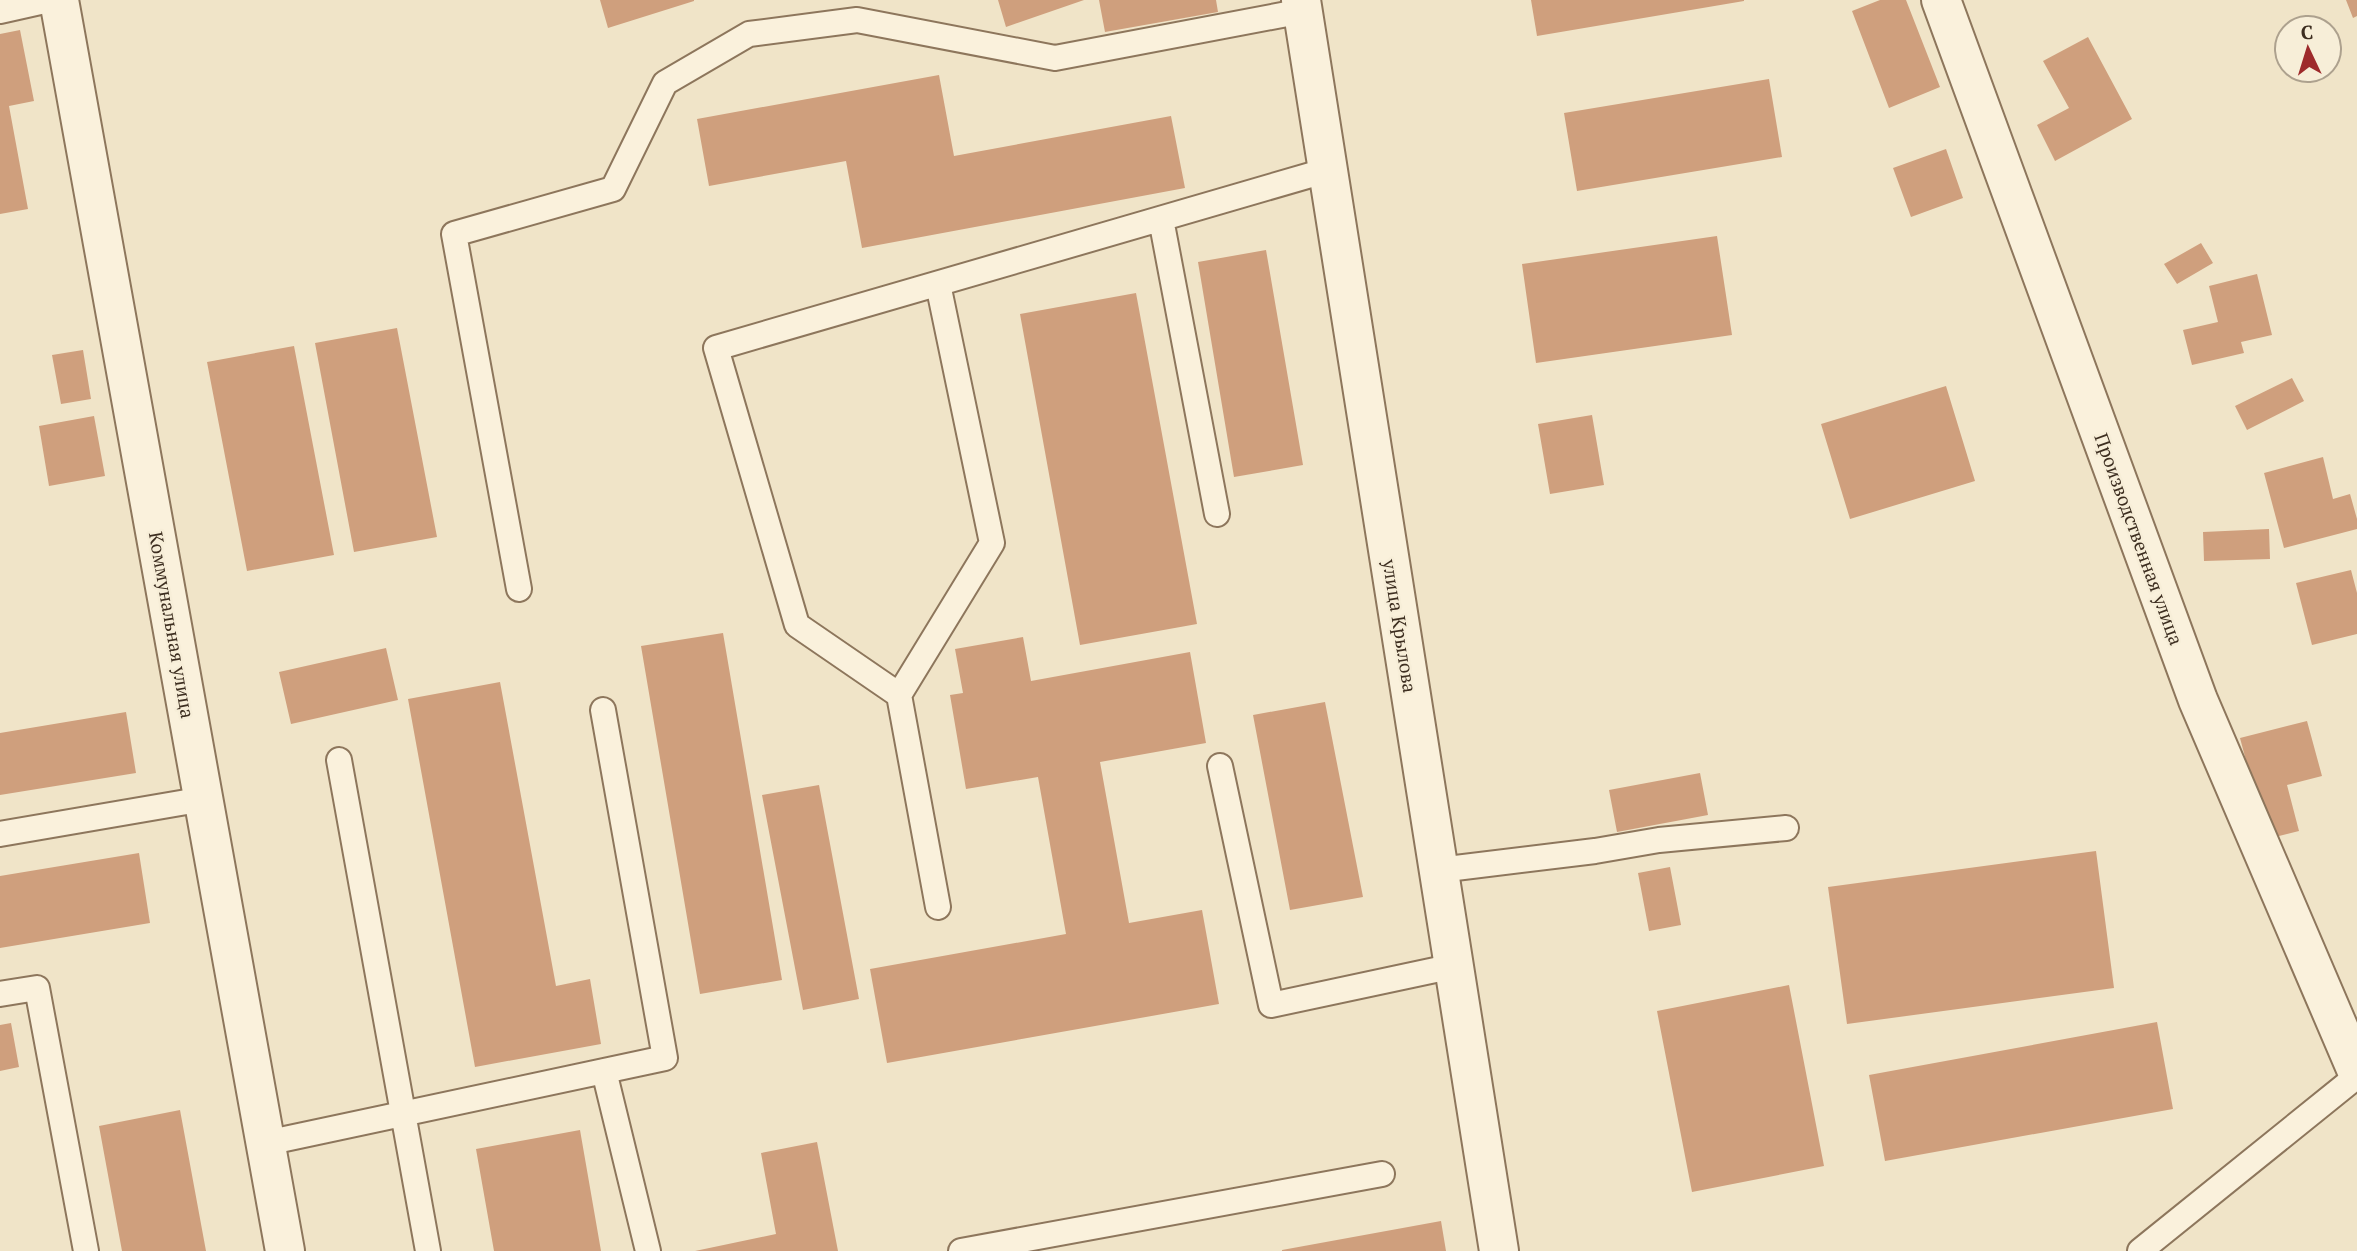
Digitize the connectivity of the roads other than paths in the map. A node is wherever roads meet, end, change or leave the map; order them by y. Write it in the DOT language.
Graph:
graph roads {
  1 [pos="49,0"];
  2 [pos="59,0"];
  3 [pos="1941,0"];
  4 [pos="1302,5"];
  5 [pos="0,11"];
  6 [pos="1328,170"];
  7 [pos="1161,219"];
  8 [pos="938,284"];
  9 [pos="1217,514"];
  10 [pos="519,589"];
  11 [pos="899,695"];
  12 [pos="603,710"];
  13 [pos="339,760"];
  14 [pos="1220,766"];
  15 [pos="204,799"];
  16 [pos="1786,828"];
  17 [pos="0,834"];
  18 [pos="1438,870"];
  19 [pos="938,907"];
  20 [pos="1454,967"];
  21 [pos="0,994"];
  22 [pos="604,1071"];
  23 [pos="2357,1073"];
  24 [pos="404,1114"];
  25 [pos="266,1143"];
  26 [pos="1382,1174"];
  27 [pos="86,1251"];
  28 [pos="285,1251"];
  29 [pos="428,1251"];
  30 [pos="648,1251"];
  31 [pos="961,1251"];
  32 [pos="1499,1251"];
  33 [pos="2140,1251"];
  1 -- 5 [label="lane"];
  2 -- 15 [label="street, Коммунальная улица"];
  3 -- 23 [label="street, Производственная улица"];
  4 -- 6 [label="street, улица Крылова"];
  4 -- 10 [label="lane"];
  6 -- 7 [label="lane"];
  6 -- 18 [label="street, улица Крылова"];
  7 -- 8 [label="lane"];
  7 -- 9 [label="lane"];
  8 -- 11 [label="lane"];
  8 -- 11 [label="lane"];
  11 -- 19 [label="lane"];
  12 -- 22 [label="lane"];
  13 -- 24 [label="lane"];
  14 -- 20 [label="lane"];
  15 -- 17 [label="lane"];
  15 -- 25 [label="street, Коммунальная улица"];
  16 -- 18 [label="lane"];
  18 -- 20 [label="street, улица Крылова"];
  20 -- 32 [label="street, улица Крылова"];
  21 -- 27 [label="lane"];
  22 -- 24 [label="lane"];
  22 -- 30 [label="lane"];
  23 -- 33 [label="lane, Производственная улица"];
  24 -- 25 [label="lane"];
  24 -- 29 [label="lane"];
  25 -- 28 [label="street, Коммунальная улица"];
  26 -- 31 [label="lane"];
}
